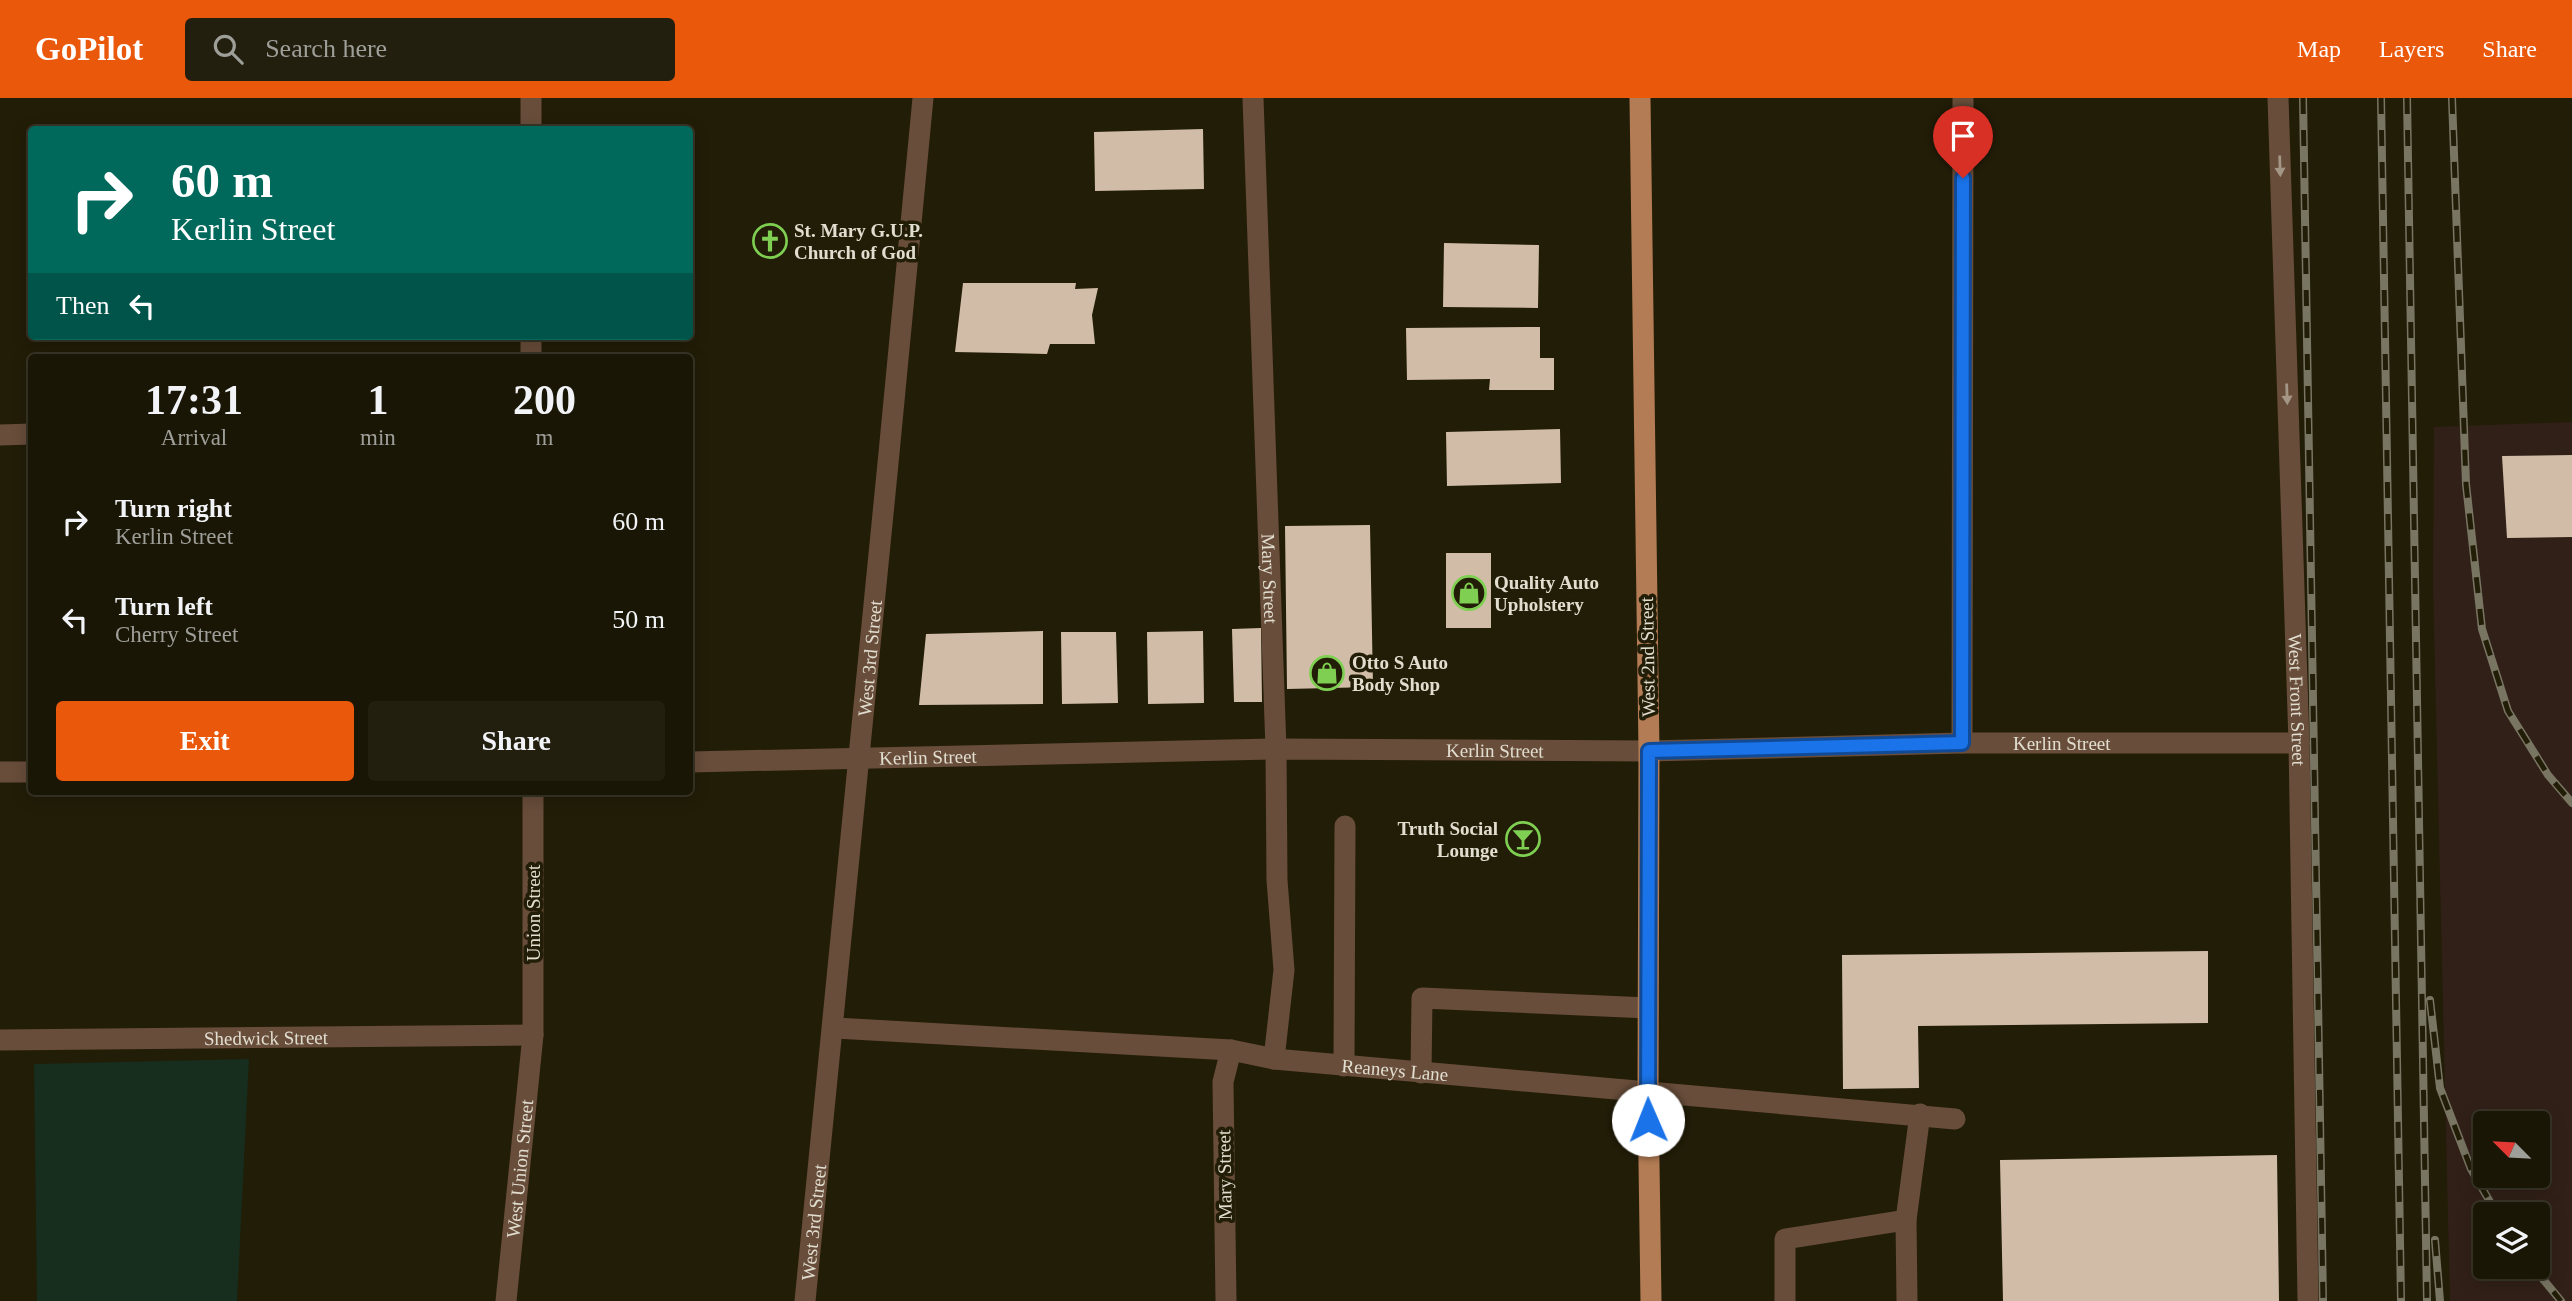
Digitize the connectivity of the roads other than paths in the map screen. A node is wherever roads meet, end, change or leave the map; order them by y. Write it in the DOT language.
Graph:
graph roads {
  1 [pos="530,98"];
  2 [pos="923,98"];
  3 [pos="1253,98"];
  4 [pos="1640,98"];
  5 [pos="1964,98"];
  6 [pos="2278,98"];
  7 [pos="531,126"];
  8 [pos="28,434"];
  9 [pos="0,435"];
  10 [pos="1962,743"];
  11 [pos="2299,743"];
  12 [pos="1276,749"];
  13 [pos="1649,751"];
  14 [pos="858,759"];
  15 [pos="693,762"];
  16 [pos="0,772"];
  17 [pos="28,772"];
  18 [pos="533,795"];
  19 [pos="1345,826"];
  20 [pos="1648,1008"];
  21 [pos="835,1028"];
  22 [pos="533,1035"];
  23 [pos="0,1040"];
  24 [pos="1230,1050"];
  25 [pos="1275,1059"];
  26 [pos="1344,1066"];
  27 [pos="1422,1073"];
  28 [pos="1647,1094"];
  29 [pos="1920,1114"];
  30 [pos="1955,1119"];
  31 [pos="1906,1220"];
  32 [pos="506,1301"];
  33 [pos="805,1301"];
  34 [pos="1226,1301"];
  35 [pos="1651,1301"];
  36 [pos="1785,1301"];
  37 [pos="1907,1301"];
  38 [pos="2308,1301"];
  1 -- 7 [label="street"];
  2 -- 14 [label="street, West 3rd Street"];
  3 -- 12 [label="street, Mary Street"];
  4 -- 13 [label="main road, West 2nd Street"];
  5 -- 10 [label="street"];
  6 -- 11 [label="street, West Front Street, one-way"];
  8 -- 9 [label="street"];
  10 -- 11 [label="street, Kerlin Street"];
  10 -- 13 [label="street, Kerlin Street"];
  11 -- 38 [label="street, West Front Street"];
  12 -- 13 [label="street, Kerlin Street"];
  12 -- 14 [label="street, Kerlin Street"];
  12 -- 25 [label="street, Mary Street"];
  13 -- 20 [label="main road, West 2nd Street"];
  14 -- 15 [label="street, Kerlin Street"];
  14 -- 21 [label="street, West 3rd Street"];
  16 -- 17 [label="street"];
  18 -- 22 [label="street, Union Street"];
  19 -- 26 [label="street"];
  20 -- 27 [label="street"];
  20 -- 28 [label="main road, West 2nd Street"];
  21 -- 24 [label="street, Reaneys Lane"];
  21 -- 33 [label="street, West 3rd Street"];
  22 -- 23 [label="street, Shedwick Street"];
  22 -- 32 [label="street, West Union Street"];
  24 -- 25 [label="street, Reaneys Lane"];
  24 -- 34 [label="street, Mary Street"];
  25 -- 26 [label="street, Reaneys Lane"];
  26 -- 27 [label="street, Reaneys Lane"];
  27 -- 28 [label="street, Reaneys Lane"];
  28 -- 29 [label="street, Reaneys Lane"];
  28 -- 35 [label="main road, West 2nd Street"];
  29 -- 30 [label="street, Reaneys Lane"];
  29 -- 31 [label="street"];
  31 -- 36 [label="street"];
  31 -- 37 [label="street"];
}
